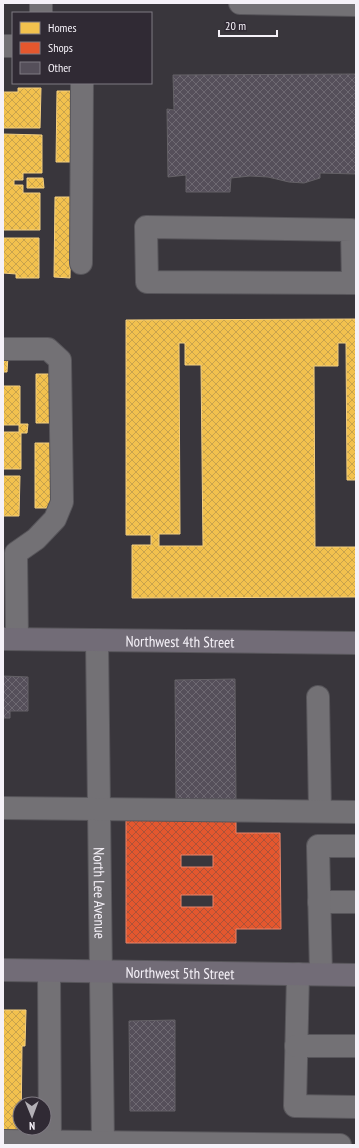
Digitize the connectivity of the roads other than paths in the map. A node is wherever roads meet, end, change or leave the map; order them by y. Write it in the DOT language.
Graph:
graph roads {
  1 [pos="240,3"];
  2 [pos="356,6"];
  3 [pos="82,84"];
  4 [pos="81,264"];
  5 [pos="354,283"];
  6 [pos="3,349"];
  7 [pos="10,554"];
  8 [pos="10,639"];
  9 [pos="97,640"];
  10 [pos="356,643"];
  11 [pos="318,697"];
  12 [pos="3,808"];
  13 [pos="99,809"];
  14 [pos="320,811"];
  15 [pos="356,812"];
  16 [pos="356,846"];
  17 [pos="319,902"];
  18 [pos="356,902"];
  19 [pos="3,970"];
  20 [pos="49,971"];
  21 [pos="100,972"];
  22 [pos="298,974"];
  23 [pos="321,974"];
  24 [pos="356,975"];
  25 [pos="296,1046"];
  26 [pos="356,1046"];
  27 [pos="356,1107"];
  28 [pos="3,1141"];
  29 [pos="50,1142"];
  30 [pos="103,1144"];
  31 [pos="340,1145"];
  1 -- 2 [label="street"];
  3 -- 4 [label="street"];
  5 -- 5 [label="street"];
  6 -- 7 [label="street"];
  7 -- 8 [label="street"];
  8 -- 9 [label="main road, Northwest 4th Street"];
  9 -- 10 [label="main road, Northwest 4th Street"];
  9 -- 13 [label="street, North Lee Avenue"];
  11 -- 14 [label="street"];
  12 -- 13 [label="street"];
  13 -- 14 [label="street"];
  13 -- 21 [label="street, North Lee Avenue"];
  14 -- 15 [label="street"];
  16 -- 17 [label="street"];
  17 -- 18 [label="street"];
  17 -- 23 [label="street"];
  19 -- 20 [label="main road, Northwest 5th Street"];
  20 -- 21 [label="main road, Northwest 5th Street"];
  20 -- 29 [label="street"];
  21 -- 22 [label="main road, Northwest 5th Street"];
  21 -- 30 [label="street, North Lee Avenue"];
  22 -- 23 [label="main road, Northwest 5th Street"];
  22 -- 25 [label="street"];
  23 -- 24 [label="main road, Northwest 5th Street"];
  25 -- 26 [label="street"];
  25 -- 27 [label="street"];
  28 -- 29 [label="street"];
  29 -- 30 [label="street"];
  30 -- 31 [label="street"];
}
